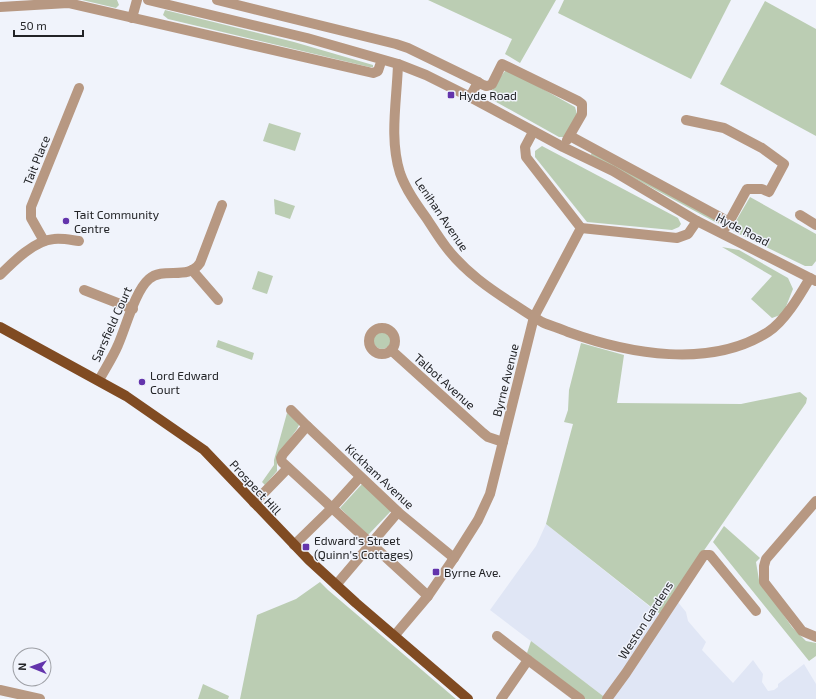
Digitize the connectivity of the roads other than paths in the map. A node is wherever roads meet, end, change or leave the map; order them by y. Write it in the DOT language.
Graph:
graph roads {
  1 [pos="137,0"];
  2 [pos="148,0"];
  3 [pos="217,0"];
  4 [pos="0,6"];
  5 [pos="132,18"];
  6 [pos="398,64"];
  7 [pos="380,65"];
  8 [pos="478,82"];
  9 [pos="78,88"];
  10 [pos="470,97"];
  11 [pos="686,120"];
  12 [pos="533,132"];
  13 [pos="570,136"];
  14 [pos="563,147"];
  15 [pos="222,205"];
  16 [pos="800,215"];
  17 [pos="697,221"];
  18 [pos="729,222"];
  19 [pos="816,225"];
  20 [pos="581,228"];
  21 [pos="723,234"];
  22 [pos="44,241"];
  23 [pos="79,241"];
  24 [pos="192,270"];
  25 [pos="0,275"];
  26 [pos="814,280"];
  27 [pos="84,290"];
  28 [pos="218,300"];
  29 [pos="133,309"];
  30 [pos="534,317"];
  31 [pos="0,327"];
  32 [pos="391,350"];
  33 [pos="99,380"];
  34 [pos="291,410"];
  35 [pos="307,426"];
  36 [pos="503,442"];
  37 [pos="288,468"];
  38 [pos="360,477"];
  39 [pos="816,500"];
  40 [pos="254,503"];
  41 [pos="332,508"];
  42 [pos="398,512"];
  43 [pos="372,544"];
  44 [pos="294,546"];
  45 [pos="454,558"];
  46 [pos="336,585"];
  47 [pos="428,596"];
  48 [pos="756,611"];
  49 [pos="395,636"];
  50 [pos="497,636"];
  51 [pos="816,636"];
  52 [pos="528,660"];
  53 [pos="0,690"];
  54 [pos="40,699"];
  55 [pos="468,699"];
  56 [pos="501,699"];
  57 [pos="580,699"];
  58 [pos="607,699"];
  1 -- 5 [label="street"];
  2 -- 6 [label="street, Hyde Road"];
  3 -- 8 [label="street"];
  4 -- 5 [label="street"];
  5 -- 7 [label="street"];
  6 -- 10 [label="street, Hyde Road"];
  6 -- 30 [label="street, Lenihan Avenue"];
  8 -- 10 [label="street"];
  8 -- 13 [label="street"];
  9 -- 22 [label="street, Tait Place"];
  10 -- 12 [label="street, Hyde Road"];
  11 -- 18 [label="street"];
  12 -- 14 [label="street, Hyde Road"];
  12 -- 20 [label="street"];
  13 -- 14 [label="street"];
  13 -- 18 [label="street"];
  14 -- 17 [label="street, Hyde Road"];
  15 -- 24 [label="street"];
  16 -- 19 [label="street"];
  17 -- 20 [label="street"];
  17 -- 21 [label="street, Hyde Road"];
  18 -- 21 [label="street"];
  20 -- 30 [label="street, Byrne Avenue"];
  21 -- 26 [label="street, Hyde Road"];
  22 -- 23 [label="street"];
  22 -- 25 [label="street"];
  24 -- 28 [label="street"];
  24 -- 29 [label="street, Sarsfield Court"];
  26 -- 30 [label="street, Lenihan Avenue"];
  27 -- 29 [label="street"];
  29 -- 33 [label="street, Sarsfield Court"];
  30 -- 36 [label="street, Byrne Avenue"];
  31 -- 33 [label="main road, Prospect Hill"];
  32 -- 36 [label="street, Talbot Avenue"];
  33 -- 40 [label="main road, Prospect Hill"];
  34 -- 35 [label="street, Kickham Avenue"];
  35 -- 37 [label="street"];
  35 -- 38 [label="street, Kickham Avenue"];
  36 -- 45 [label="street, Byrne Avenue"];
  37 -- 40 [label="street"];
  37 -- 41 [label="street"];
  38 -- 41 [label="street"];
  38 -- 42 [label="street, Kickham Avenue"];
  39 -- 51 [label="street"];
  40 -- 44 [label="main road, Prospect Hill"];
  41 -- 43 [label="street"];
  41 -- 44 [label="street"];
  42 -- 43 [label="street"];
  42 -- 45 [label="street, Kickham Avenue"];
  43 -- 46 [label="street"];
  43 -- 47 [label="street"];
  44 -- 46 [label="main road, Prospect Hill"];
  45 -- 47 [label="street, Byrne Avenue"];
  46 -- 49 [label="main road, Prospect Hill"];
  47 -- 49 [label="street, Byrne Avenue"];
  48 -- 58 [label="street, Weston Gardens"];
  49 -- 55 [label="main road, Prospect Hill"];
  50 -- 52 [label="street"];
  52 -- 56 [label="street"];
  52 -- 57 [label="street"];
  53 -- 54 [label="street"];
}
